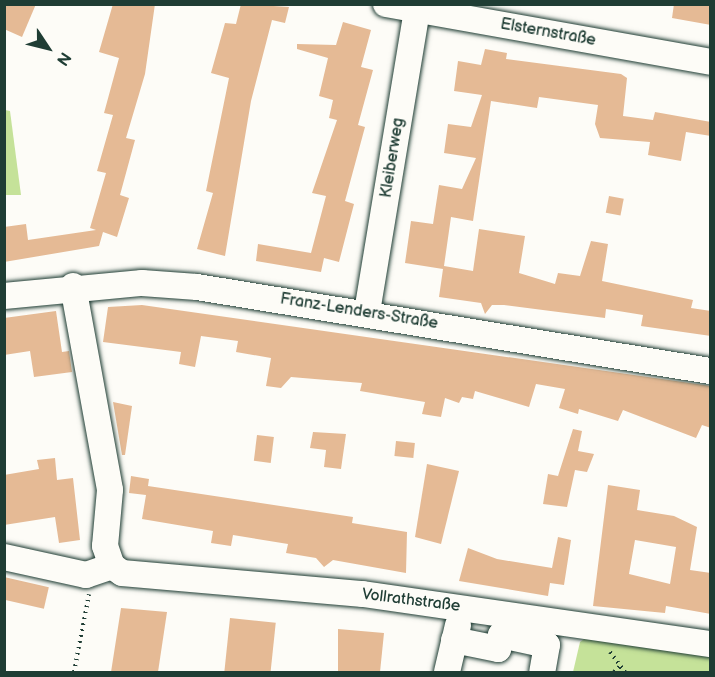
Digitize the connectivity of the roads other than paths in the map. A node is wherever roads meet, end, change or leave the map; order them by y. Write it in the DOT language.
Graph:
graph roads {
  1 [pos="386,4"];
  2 [pos="418,8"];
  3 [pos="711,62"];
  4 [pos="73,286"];
  5 [pos="4,296"];
  6 [pos="368,312"];
  7 [pos="711,371"];
  8 [pos="4,557"];
  9 [pos="103,570"];
  10 [pos="461,607"];
  11 [pos="454,640"];
  12 [pos="711,644"];
  13 [pos="447,672"];
  14 [pos="542,672"];
  1 -- 2 [label="street, Elsternstraße"];
  2 -- 3 [label="street, Elsternstraße"];
  2 -- 6 [label="street, Kleiberweg"];
  4 -- 5 [label="street, Franz-Lenders-Straße"];
  4 -- 6 [label="street, Franz-Lenders-Straße"];
  4 -- 9 [label="street"];
  6 -- 7 [label="street, Franz-Lenders-Straße"];
  8 -- 9 [label="street, Vollrathstraße"];
  9 -- 10 [label="street, Vollrathstraße"];
  10 -- 11 [label="street"];
  10 -- 12 [label="street, Vollrathstraße"];
  11 -- 13 [label="street"];
  11 -- 14 [label="street"];
}
